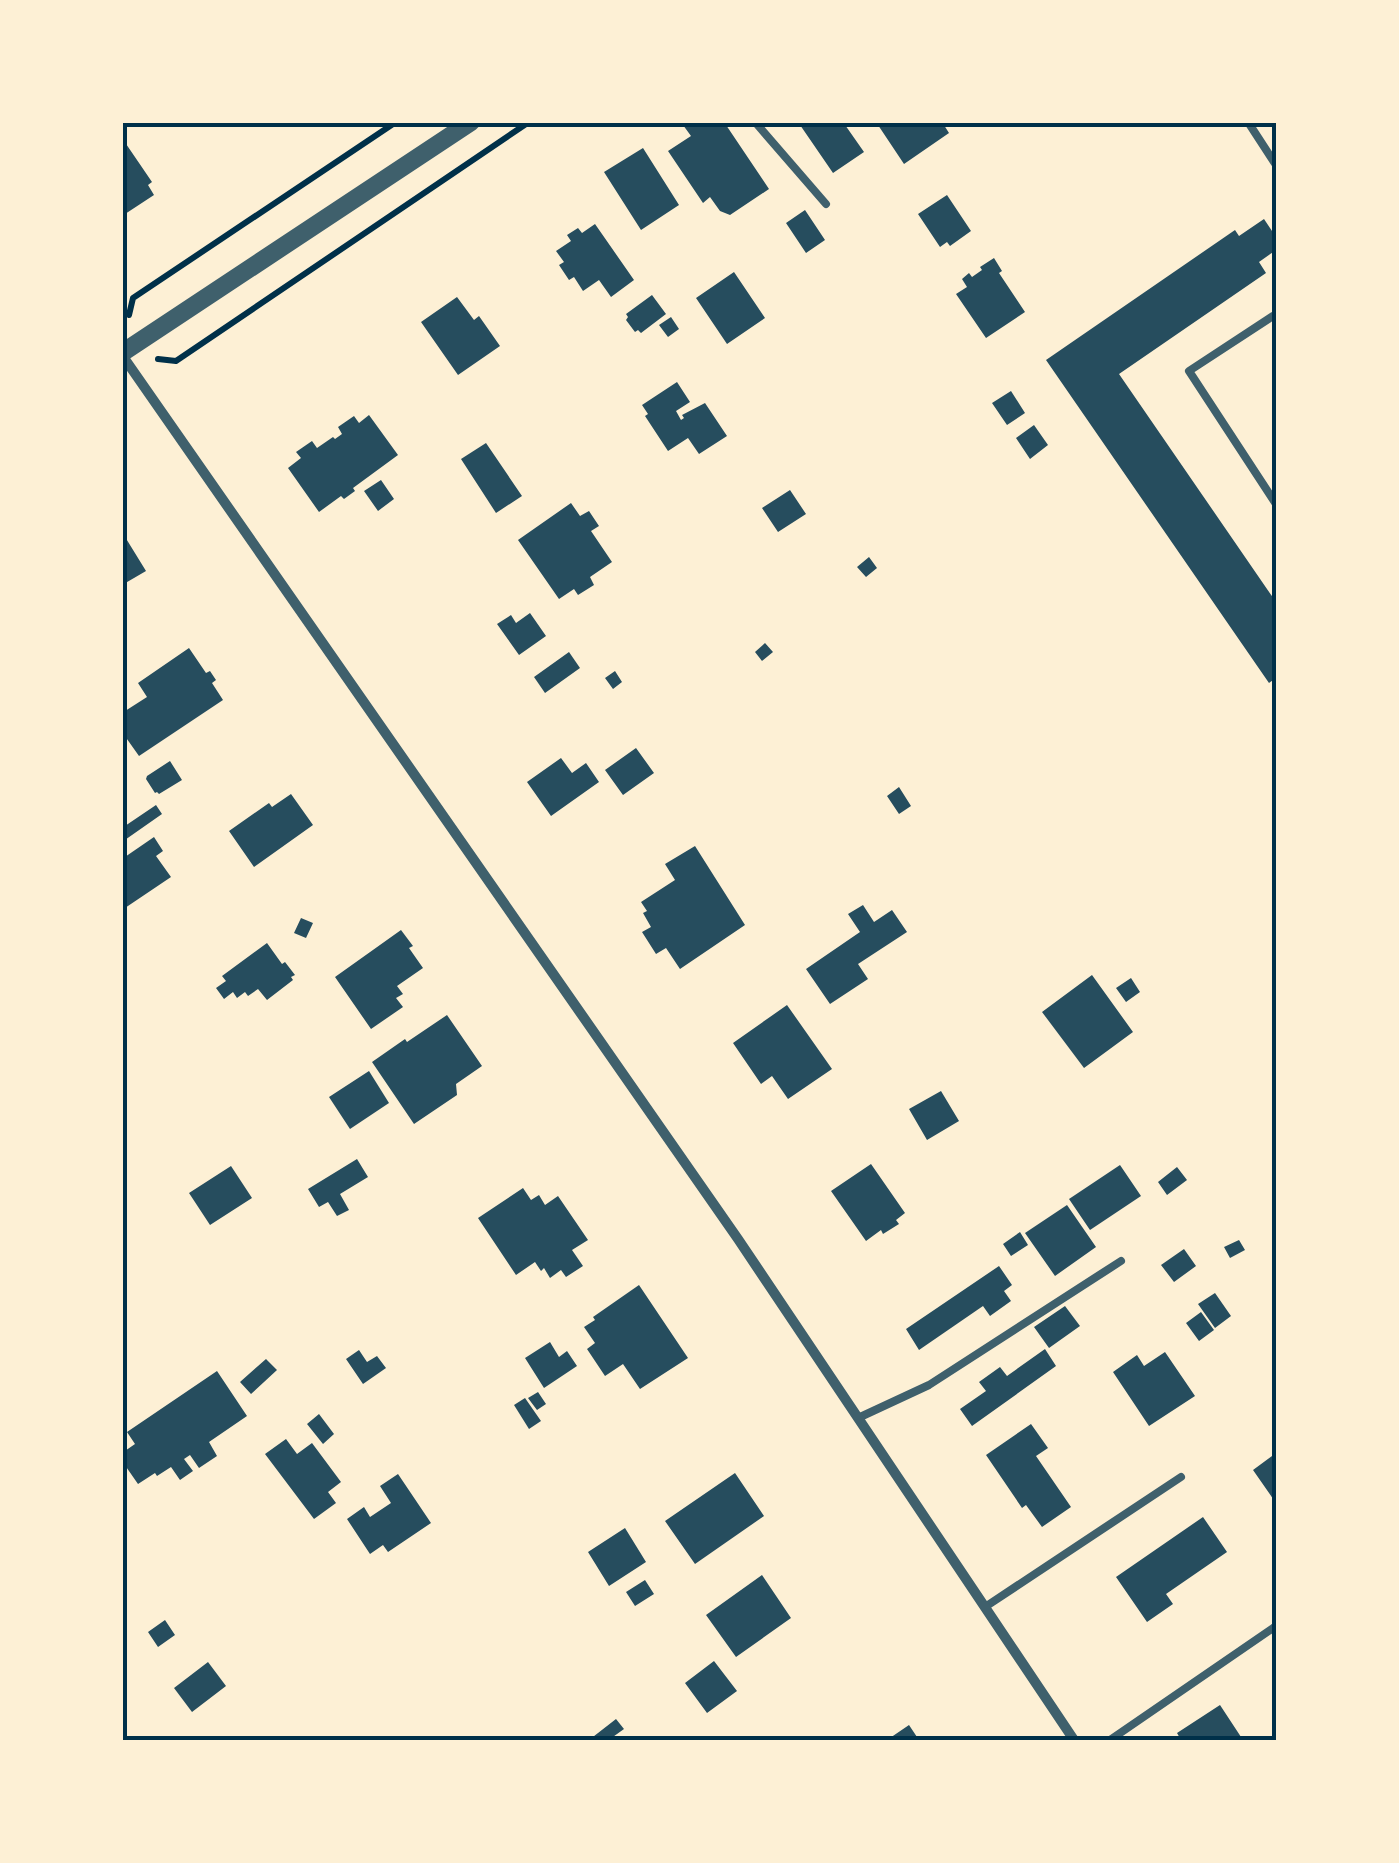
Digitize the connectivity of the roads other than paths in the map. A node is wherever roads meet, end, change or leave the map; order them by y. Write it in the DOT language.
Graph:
graph roads {
  1 [pos="471,122"];
  2 [pos="755,122"];
  3 [pos="1248,122"];
  4 [pos="1276,166"];
  5 [pos="826,204"];
  6 [pos="1276,314"];
  7 [pos="122,354"];
  8 [pos="1276,504"];
  9 [pos="1121,1261"];
  10 [pos="858,1418"];
  11 [pos="1181,1477"];
  12 [pos="985,1607"];
  13 [pos="1276,1626"];
  14 [pos="1074,1740"];
  15 [pos="1110,1740"];
  1 -- 7 [label="street"];
  2 -- 5 [label="lane"];
  3 -- 4 [label="lane"];
  6 -- 8 [label="lane"];
  7 -- 10 [label="street"];
  9 -- 10 [label="lane"];
  10 -- 12 [label="street"];
  11 -- 12 [label="lane"];
  12 -- 14 [label="street"];
  13 -- 15 [label="lane"];
}
